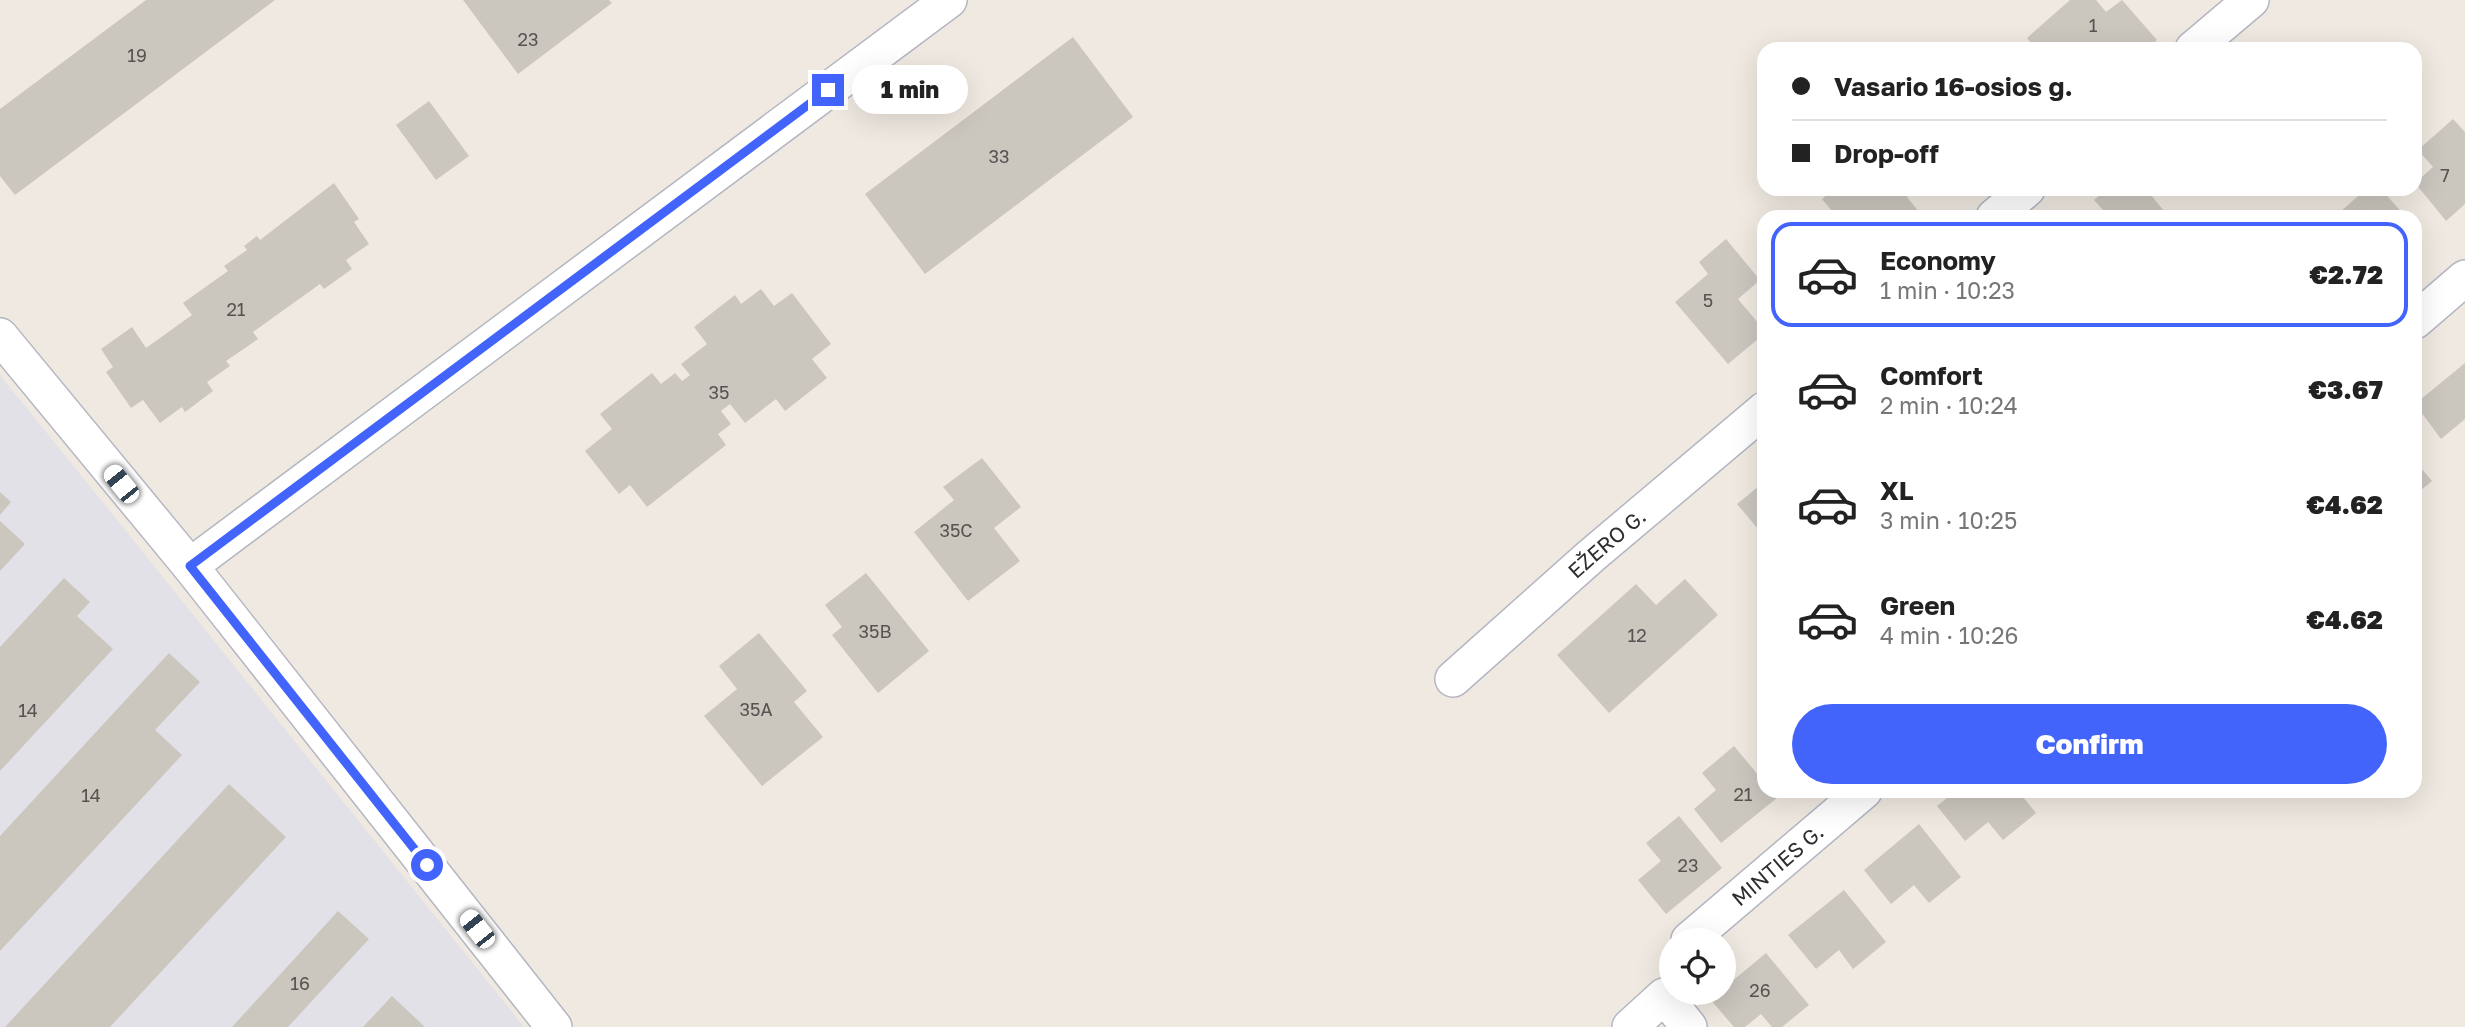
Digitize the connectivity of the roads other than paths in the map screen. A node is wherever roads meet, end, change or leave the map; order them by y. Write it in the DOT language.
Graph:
graph roads {
  1 [pos="949,0"];
  2 [pos="2251,0"];
  3 [pos="2201,42"];
  4 [pos="2019,196"];
  5 [pos="2002,210"];
  6 [pos="2465,278"];
  7 [pos="2422,315"];
  8 [pos="0,336"];
  9 [pos="1757,416"];
  10 [pos="190,566"];
  11 [pos="1453,679"];
  12 [pos="1856,798"];
  13 [pos="1703,928"];
  14 [pos="1659,997"];
  15 [pos="1677,1005"];
  16 [pos="554,1027"];
  17 [pos="1630,1027"];
  18 [pos="1689,1027"];
  1 -- 10 [label="street"];
  2 -- 3 [label="street"];
  4 -- 5 [label="street"];
  6 -- 7 [label="street"];
  8 -- 10 [label="street"];
  9 -- 11 [label="street, EŽERO G."];
  10 -- 16 [label="street"];
  12 -- 13 [label="street, MINTIES G."];
  14 -- 17 [label="street"];
  15 -- 18 [label="street"];
}
